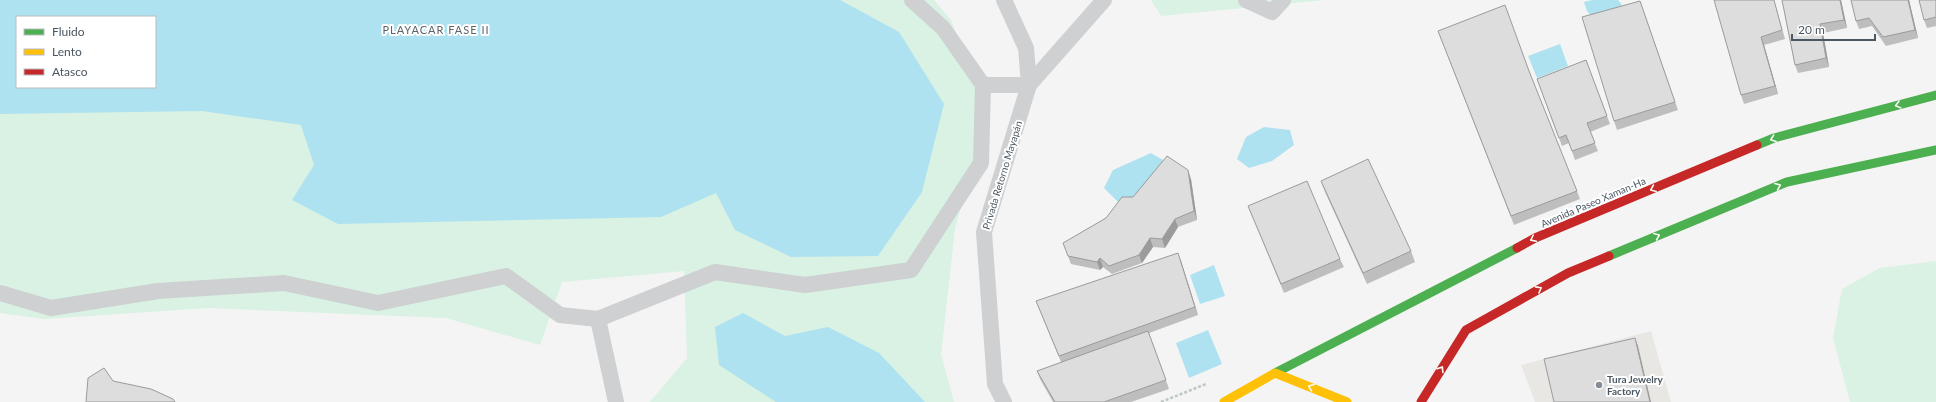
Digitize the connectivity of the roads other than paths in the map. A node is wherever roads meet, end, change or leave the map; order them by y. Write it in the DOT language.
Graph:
graph roads {
  1 [pos="912,0"];
  2 [pos="1004,0"];
  3 [pos="1104,0"];
  4 [pos="1246,0"];
  5 [pos="1283,0"];
  6 [pos="983,85"];
  7 [pos="1029,85"];
  8 [pos="1936,95"];
  9 [pos="1936,150"];
  10 [pos="0,292"];
  11 [pos="598,319"];
  12 [pos="1275,373"];
  13 [pos="616,402"];
  14 [pos="1004,402"];
  15 [pos="1224,402"];
  16 [pos="1347,402"];
  17 [pos="1421,402"];
  1 -- 6 [label="lane"];
  2 -- 7 [label="lane, Privada Retorno Mayapán"];
  3 -- 7 [label="lane"];
  4 -- 5 [label="lane"];
  6 -- 7 [label="lane"];
  6 -- 11 [label="lane"];
  7 -- 14 [label="lane, Privada Retorno Mayapán"];
  8 -- 12 [label="main road, Avenida Paseo Xaman-Ha, one-way"];
  17 -- 9 [label="main road, one-way"];
  10 -- 11 [label="lane"];
  11 -- 13 [label="lane"];
  12 -- 15 [label="main road, Avenida Paseo Xaman-Ha"];
  16 -- 12 [label="main road, one-way"];
}
